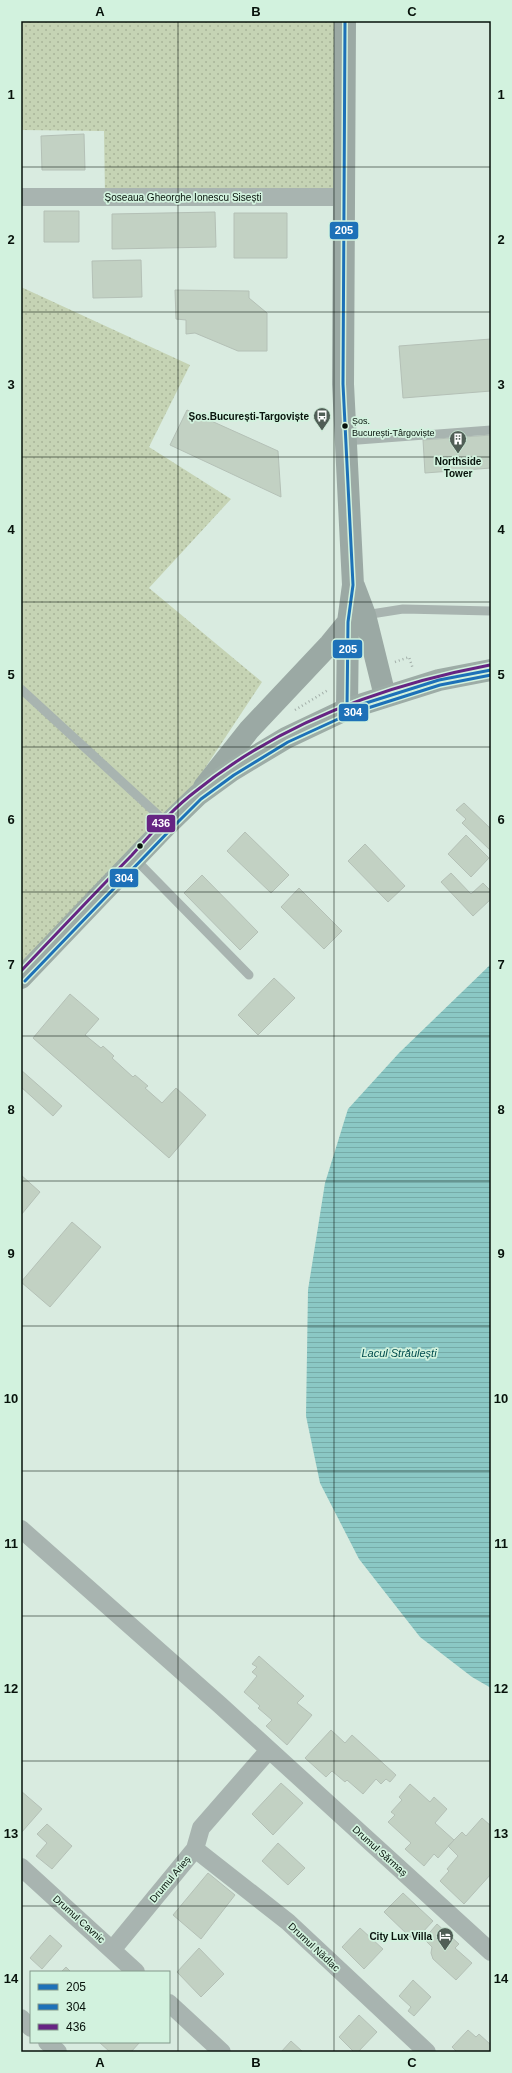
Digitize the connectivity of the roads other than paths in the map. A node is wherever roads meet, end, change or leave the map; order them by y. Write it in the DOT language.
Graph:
graph roads {
  1 [pos="345,21"];
  2 [pos="21,197"];
  3 [pos="344,197"];
  4 [pos="491,430"];
  5 [pos="345,440"];
  6 [pos="491,611"];
  7 [pos="356,618"];
  8 [pos="491,670"];
  9 [pos="21,689"];
  10 [pos="385,696"];
  11 [pos="347,709"];
  12 [pos="198,795"];
  13 [pos="168,824"];
  14 [pos="134,858"];
  15 [pos="249,975"];
  16 [pos="21,978"];
  17 [pos="21,1529"];
  18 [pos="269,1750"];
  19 [pos="195,1849"];
  20 [pos="21,1867"];
  21 [pos="112,1950"];
  22 [pos="491,1952"];
  23 [pos="135,1971"];
  24 [pos="170,2004"];
  25 [pos="21,2018"];
  26 [pos="30,2027"];
  27 [pos="48,2043"];
  28 [pos="58,2052"];
  29 [pos="222,2052"];
  30 [pos="427,2052"];
  1 -- 3 [label="main road"];
  2 -- 3 [label="street, Șoseaua Gheorghe Ionescu Sisești"];
  3 -- 5 [label="main road"];
  4 -- 5 [label="lane"];
  5 -- 7 [label="main road"];
  6 -- 7 [label="lane"];
  7 -- 10 [label="main road"];
  7 -- 11 [label="main road"];
  7 -- 12 [label="main road"];
  8 -- 10 [label="main road"];
  9 -- 13 [label="lane"];
  10 -- 11 [label="main road"];
  11 -- 12 [label="main road"];
  12 -- 13 [label="main road"];
  13 -- 14 [label="main road"];
  14 -- 15 [label="lane"];
  14 -- 16 [label="main road"];
  17 -- 18 [label="street, Drumul Sărmaș"];
  18 -- 19 [label="street, Drumul Arieș"];
  18 -- 22 [label="street, Drumul Sărmaș"];
  19 -- 21 [label="street, Drumul Arieș"];
  19 -- 30 [label="street, Drumul Nădlac"];
  20 -- 21 [label="street, Drumul Cavnic"];
  21 -- 23 [label="street, Drumul Cavnic"];
  24 -- 29 [label="street"];
  25 -- 26 [label="street"];
  27 -- 28 [label="street"];
}
